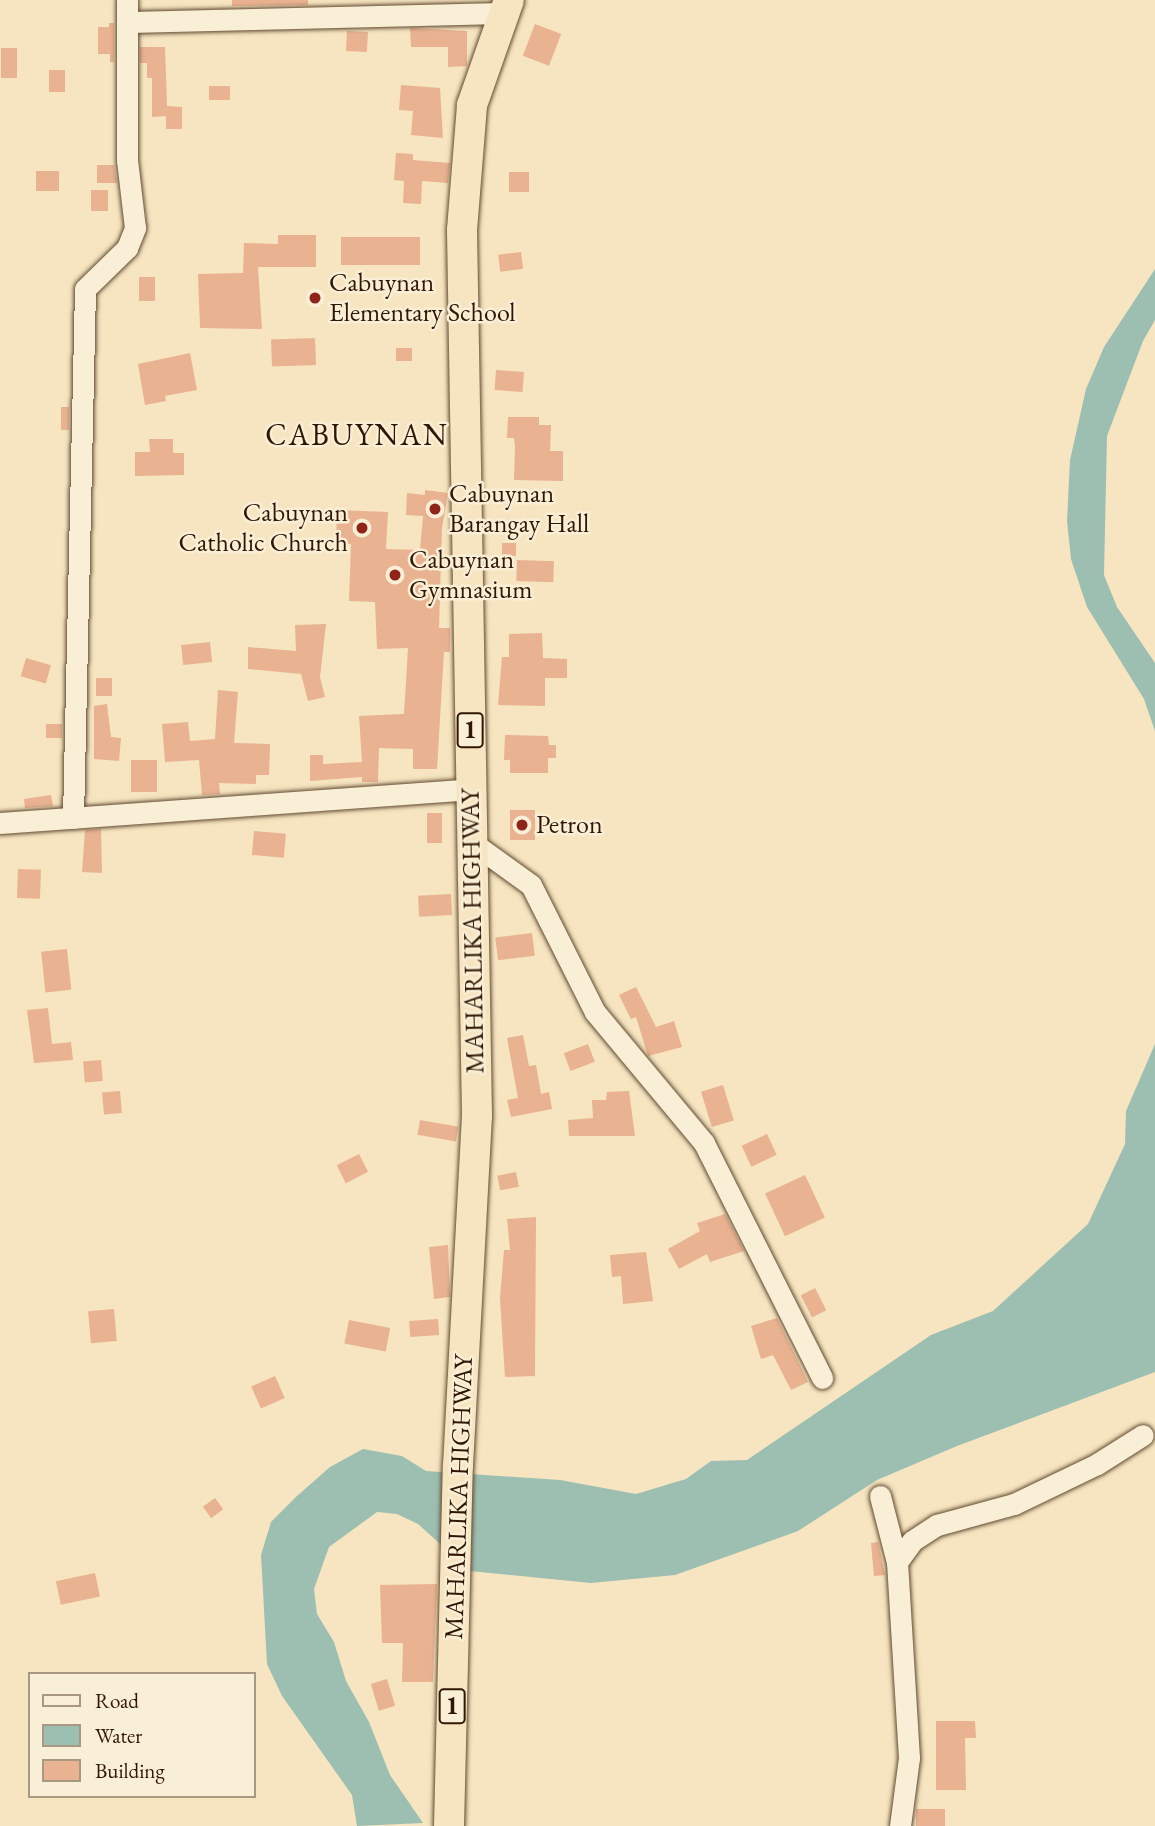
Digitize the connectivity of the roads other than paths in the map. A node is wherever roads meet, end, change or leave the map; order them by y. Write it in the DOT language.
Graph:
graph roads {
  1 [pos="127,0"];
  2 [pos="505,7"];
  3 [pos="130,22"];
  4 [pos="469,789"];
  5 [pos="73,818"];
  6 [pos="0,823"];
  7 [pos="470,841"];
  8 [pos="822,1378"];
  9 [pos="1143,1435"];
  10 [pos="880,1496"];
  11 [pos="897,1562"];
  12 [pos="449,1826"];
  13 [pos="900,1826"];
  1 -- 3 [label="street"];
  2 -- 3 [label="street"];
  2 -- 4 [label="highway, MAHARLIKA HIGHWAY / 1"];
  3 -- 5 [label="street"];
  4 -- 5 [label="street"];
  4 -- 7 [label="highway, MAHARLIKA HIGHWAY / 1"];
  5 -- 6 [label="street"];
  7 -- 8 [label="street"];
  7 -- 12 [label="highway, MAHARLIKA HIGHWAY / 1"];
  9 -- 11 [label="street"];
  10 -- 11 [label="street"];
  11 -- 13 [label="street"];
}
